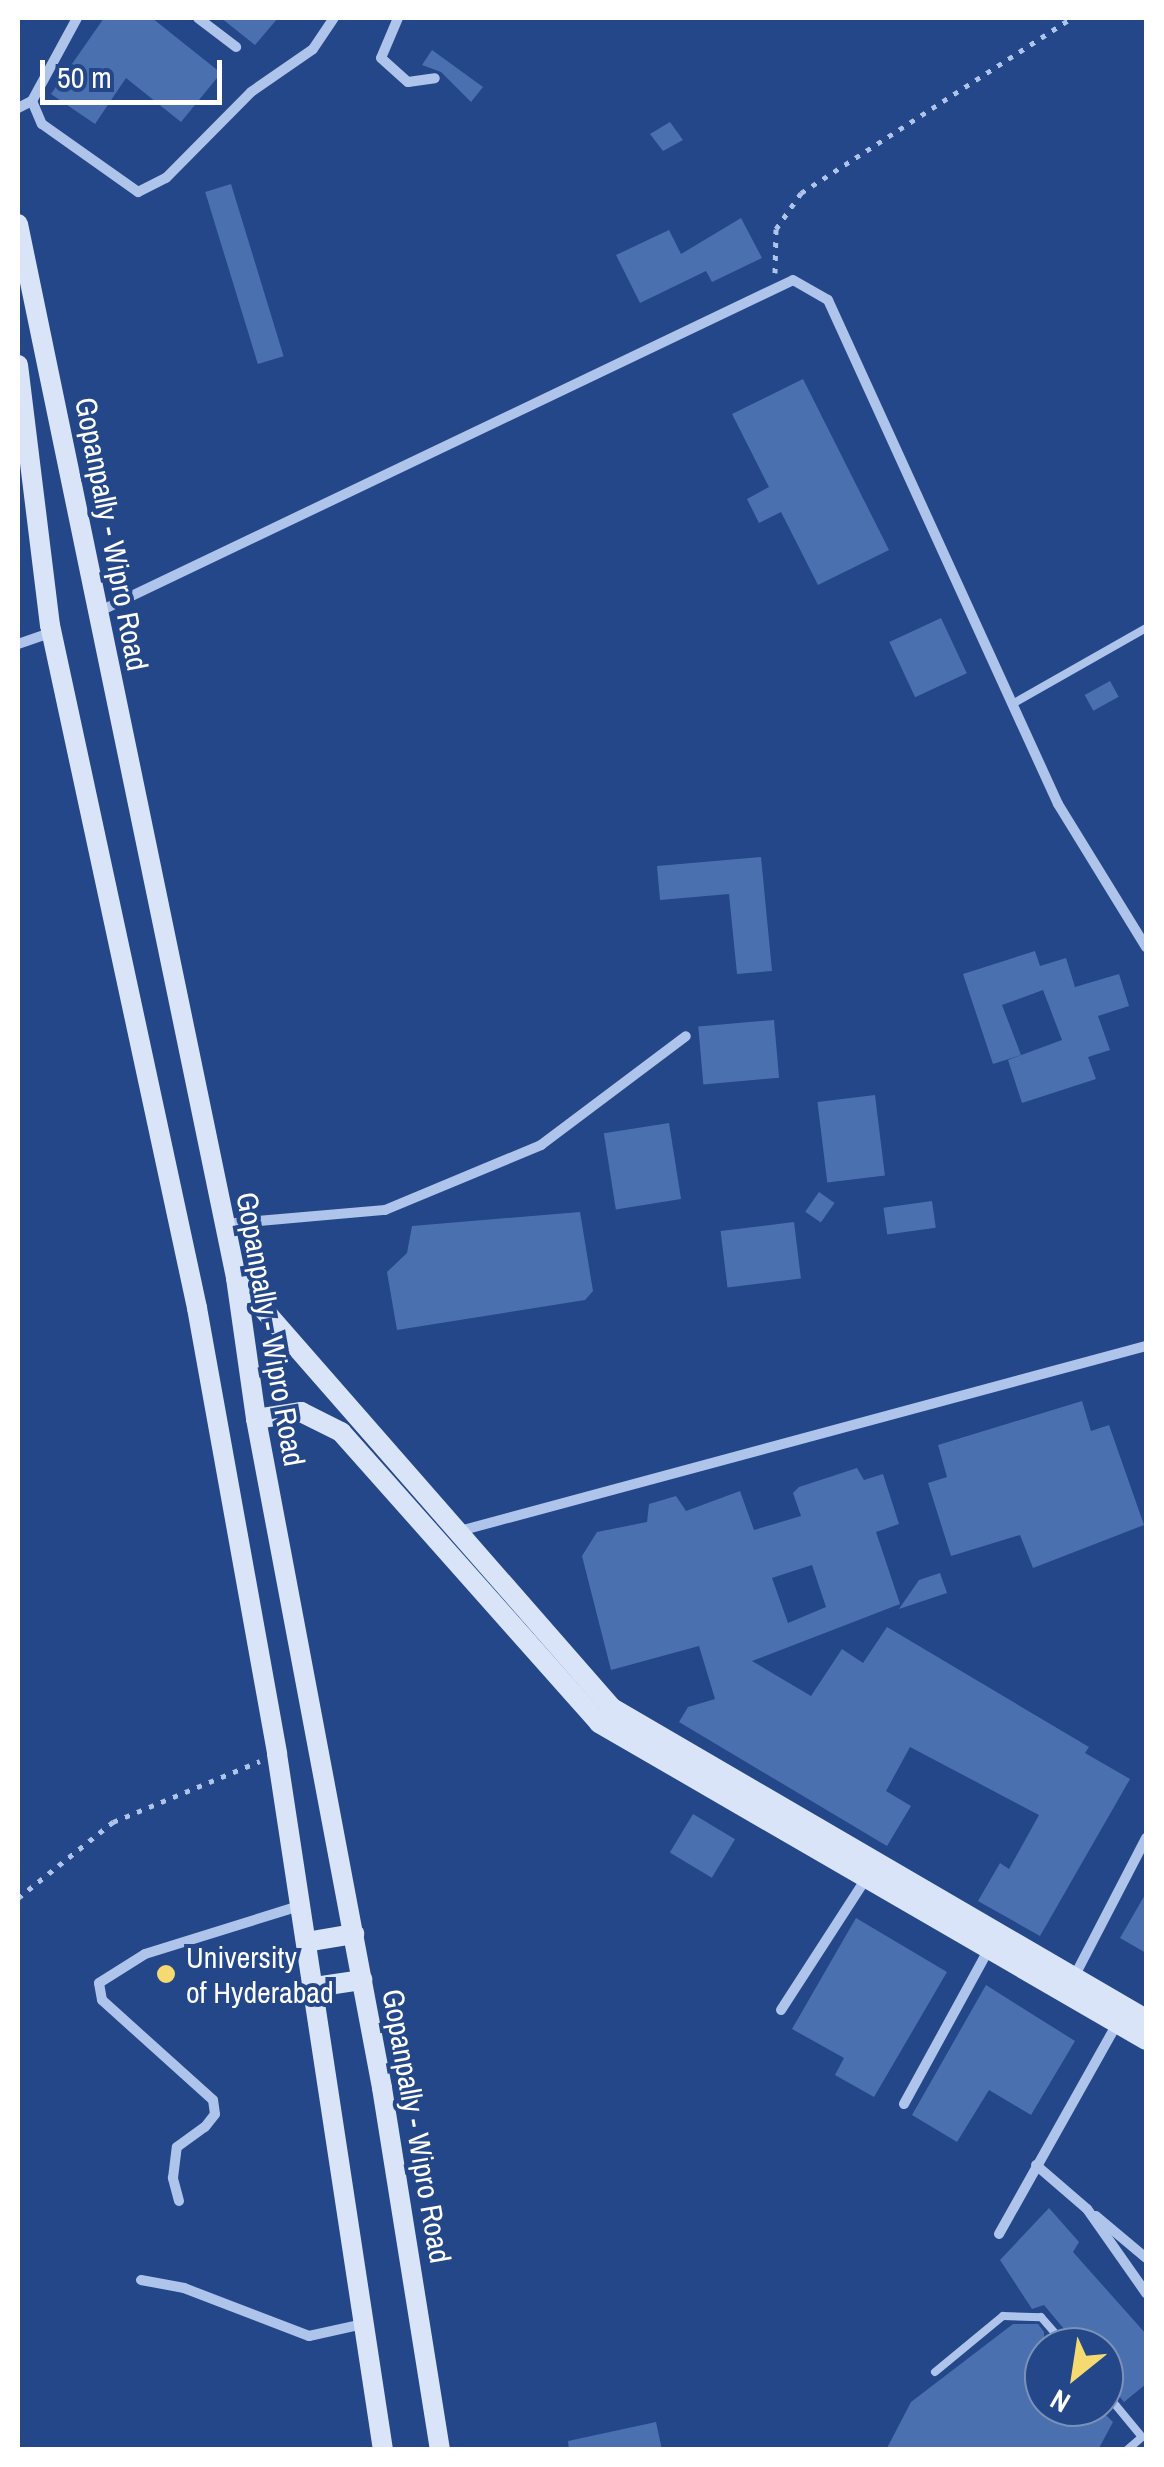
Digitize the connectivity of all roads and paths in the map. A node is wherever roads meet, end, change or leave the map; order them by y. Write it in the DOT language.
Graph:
graph roads {
  1 [pos="77,18"];
  2 [pos="198,18"];
  3 [pos="334,18"];
  4 [pos="398,18"];
  5 [pos="1071,18"];
  6 [pos="236,47"];
  7 [pos="435,78"];
  8 [pos="32,101"];
  9 [pos="18,108"];
  10 [pos="18,224"];
  11 [pos="775,286"];
  12 [pos="18,366"];
  13 [pos="21,390"];
  14 [pos="98,612"];
  15 [pos="1146,628"];
  16 [pos="52,632"];
  17 [pos="18,644"];
  18 [pos="1014,703"];
  19 [pos="1146,947"];
  20 [pos="686,1036"];
  21 [pos="223,1224"];
  22 [pos="236,1278"];
  23 [pos="1146,1346"];
  24 [pos="256,1419"];
  25 [pos="455,1532"];
  26 [pos="276,1754"];
  27 [pos="1145,1844"];
  28 [pos="873,1867"];
  29 [pos="18,1898"];
  30 [pos="299,1906"];
  31 [pos="354,1934"];
  32 [pos="306,1942"];
  33 [pos="989,1948"];
  34 [pos="362,1980"];
  35 [pos="1070,1984"];
  36 [pos="315,1987"];
  37 [pos="780,2010"];
  38 [pos="1146,2019"];
  39 [pos="1118,2023"];
  40 [pos="1146,2040"];
  41 [pos="904,2104"];
  42 [pos="1036,2166"];
  43 [pos="178,2201"];
  44 [pos="1087,2209"];
  45 [pos="999,2234"];
  46 [pos="1146,2258"];
  47 [pos="141,2280"];
  48 [pos="1146,2293"];
  49 [pos="368,2321"];
  50 [pos="1050,2327"];
  51 [pos="935,2372"];
  52 [pos="1124,2415"];
  53 [pos="383,2450"];
  54 [pos="440,2450"];
  55 [pos="1126,2450"];
  1 -- 8 [label="street"];
  2 -- 6 [label="street"];
  3 -- 8 [label="street"];
  4 -- 7 [label="street"];
  5 -- 11 [label="path"];
  8 -- 9 [label="street"];
  10 -- 14 [label="main road, Gopanpally - Wipro Road"];
  11 -- 14 [label="street"];
  11 -- 18 [label="street"];
  12 -- 13 [label="main road, Gopanpally - Wipro Road"];
  13 -- 16 [label="main road, Gopanpally - Wipro Road"];
  14 -- 21 [label="main road, Gopanpally - Wipro Road"];
  15 -- 18 [label="lane"];
  16 -- 17 [label="street"];
  16 -- 26 [label="main road, Gopanpally - Wipro Road"];
  18 -- 19 [label="street"];
  20 -- 21 [label="street"];
  21 -- 22 [label="main road, Gopanpally - Wipro Road"];
  22 -- 24 [label="main road, Gopanpally - Wipro Road"];
  22 -- 25 [label="main road"];
  23 -- 25 [label="street"];
  24 -- 28 [label="main road"];
  24 -- 31 [label="main road, Gopanpally - Wipro Road"];
  25 -- 28 [label="main road"];
  26 -- 29 [label="path"];
  26 -- 30 [label="main road, Gopanpally - Wipro Road"];
  27 -- 35 [label="street"];
  28 -- 33 [label="main road"];
  28 -- 35 [label="main road"];
  28 -- 37 [label="street"];
  30 -- 32 [label="main road, Gopanpally - Wipro Road"];
  30 -- 43 [label="street"];
  31 -- 32 [label="main road"];
  31 -- 34 [label="main road, Gopanpally - Wipro Road"];
  32 -- 36 [label="main road, Gopanpally - Wipro Road"];
  33 -- 35 [label="main road"];
  33 -- 41 [label="street"];
  34 -- 36 [label="main road"];
  34 -- 54 [label="main road, Gopanpally - Wipro Road"];
  35 -- 38 [label="main road"];
  35 -- 39 [label="main road"];
  36 -- 49 [label="main road, Gopanpally - Wipro Road"];
  39 -- 40 [label="main road"];
  39 -- 42 [label="street"];
  42 -- 44 [label="street"];
  42 -- 45 [label="street"];
  44 -- 46 [label="street"];
  44 -- 48 [label="street"];
  47 -- 49 [label="street"];
  49 -- 53 [label="main road, Gopanpally - Wipro Road"];
  50 -- 51 [label="lane"];
  52 -- 55 [label="lane"];
}
